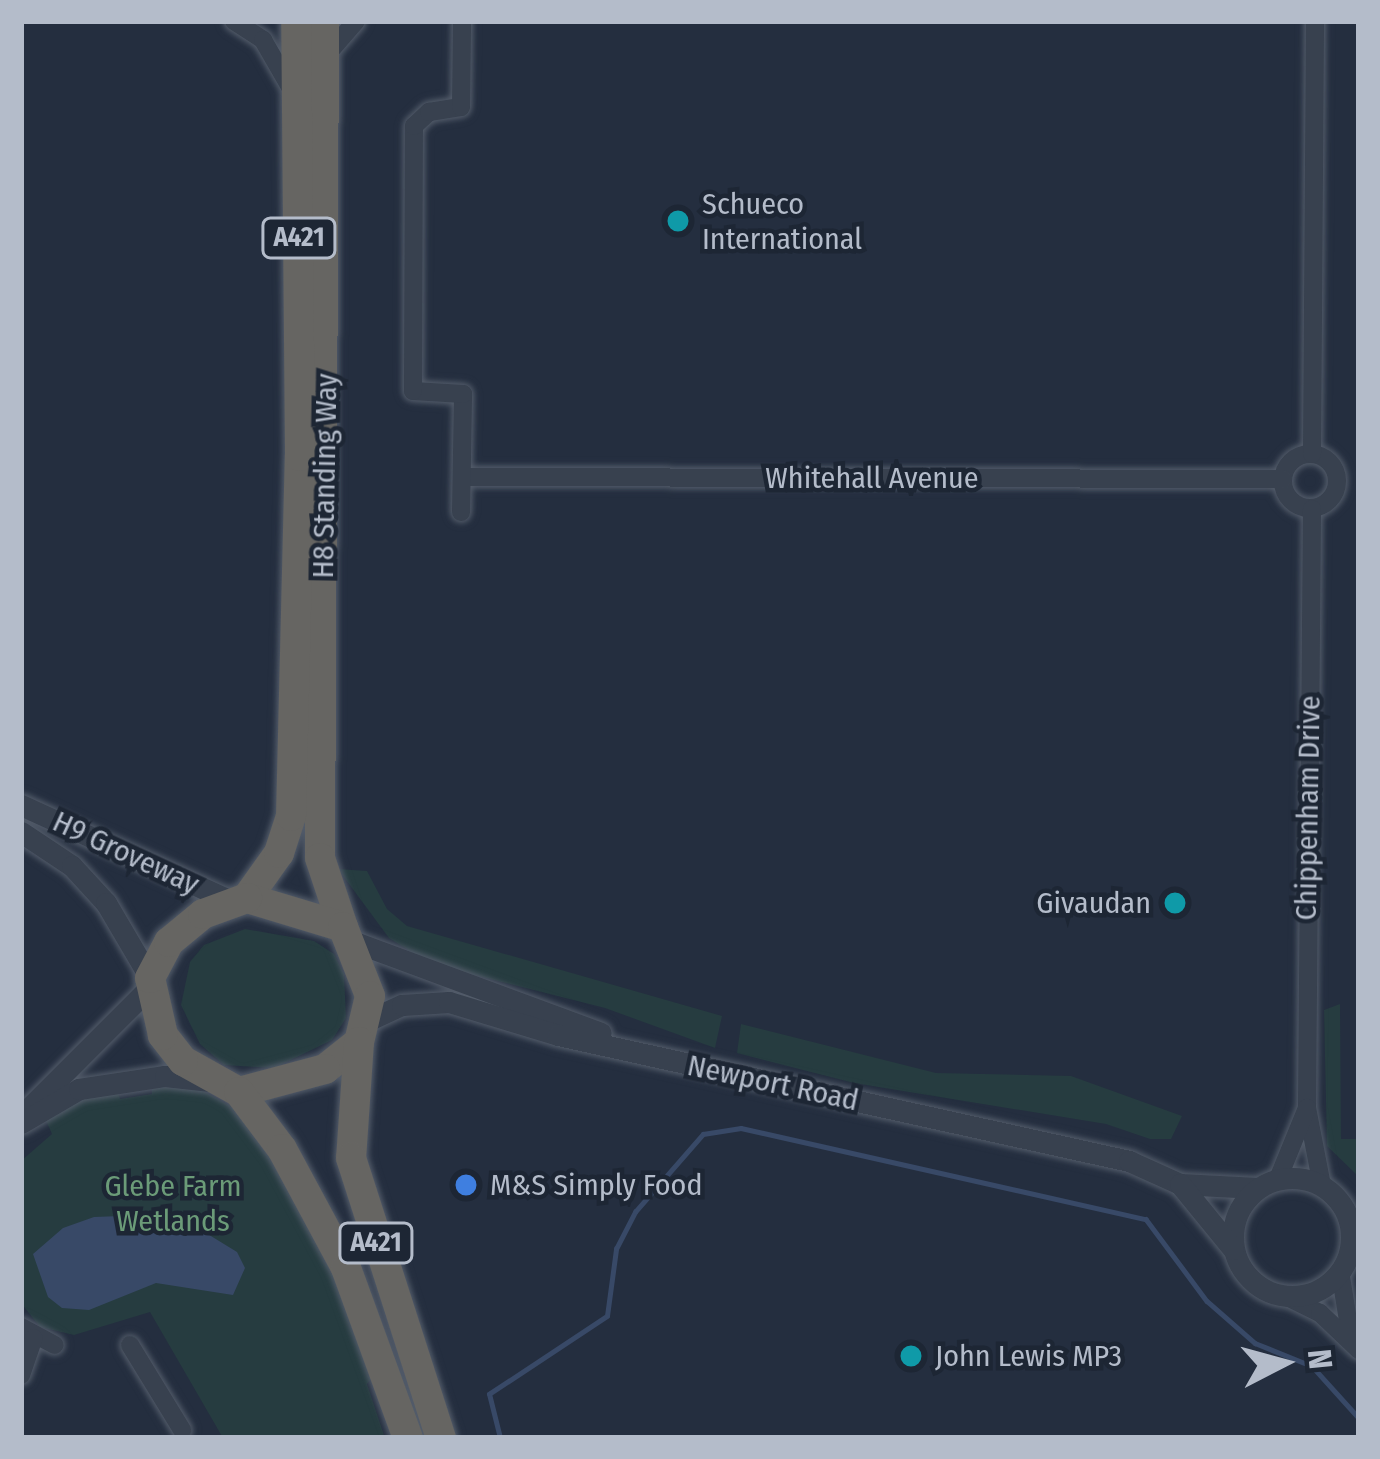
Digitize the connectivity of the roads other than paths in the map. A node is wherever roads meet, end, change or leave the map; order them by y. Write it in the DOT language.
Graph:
graph roads {
  1 [pos="233,21"];
  2 [pos="296,21"];
  3 [pos="324,21"];
  4 [pos="356,21"];
  5 [pos="462,21"];
  6 [pos="1315,21"];
  7 [pos="324,62"];
  8 [pos="298,114"];
  9 [pos="1312,454"];
  10 [pos="462,469"];
  11 [pos="1282,479"];
  12 [pos="1336,484"];
  13 [pos="1359,484"];
  14 [pos="1312,508"];
  15 [pos="461,512"];
  16 [pos="306,773"];
  17 [pos="21,805"];
  18 [pos="305,814"];
  19 [pos="21,832"];
  20 [pos="240,900"];
  21 [pos="348,934"];
  22 [pos="150,983"];
  23 [pos="363,1031"];
  24 [pos="722,1071"];
  25 [pos="225,1086"];
  26 [pos="1307,1108"];
  27 [pos="21,1119"];
  28 [pos="1180,1184"];
  29 [pos="1268,1184"];
  30 [pos="1329,1192"];
  31 [pos="1359,1205"];
  32 [pos="1234,1251"];
  33 [pos="1348,1260"];
  34 [pos="1285,1296"];
  35 [pos="28,1332"];
  36 [pos="130,1345"];
  37 [pos="1355,1345"];
  38 [pos="55,1346"];
  39 [pos="21,1375"];
  40 [pos="179,1435"];
  41 [pos="408,1438"];
  42 [pos="441,1438"];
  1 -- 8 [label="street"];
  2 -- 8 [label="highway, H8 Standing Way / A421"];
  3 -- 7 [label="highway, H8 Standing Way / A421"];
  4 -- 7 [label="street"];
  5 -- 10 [label="street"];
  6 -- 9 [label="street"];
  7 -- 16 [label="highway, H8 Standing Way / A421"];
  8 -- 16 [label="highway, H8 Standing Way / A421"];
  9 -- 11 [label="street"];
  9 -- 12 [label="street"];
  10 -- 11 [label="street, Whitehall Avenue"];
  10 -- 15 [label="street"];
  11 -- 14 [label="street"];
  12 -- 13 [label="street"];
  12 -- 14 [label="street"];
  14 -- 26 [label="street, Chippenham Drive"];
  16 -- 18 [label="highway, H8 Standing Way / A421"];
  17 -- 20 [label="street, H9 Groveway"];
  18 -- 20 [label="highway, H8 Standing Way / A421"];
  18 -- 21 [label="highway, H8 Standing Way / A421"];
  19 -- 22 [label="street, H9 Groveway"];
  20 -- 21 [label="highway"];
  20 -- 22 [label="highway"];
  21 -- 23 [label="highway"];
  21 -- 24 [label="street"];
  22 -- 25 [label="highway"];
  22 -- 27 [label="street"];
  23 -- 24 [label="street, Newport Road"];
  23 -- 25 [label="highway"];
  23 -- 42 [label="highway, A421"];
  24 -- 28 [label="street, Newport Road"];
  25 -- 27 [label="street"];
  25 -- 41 [label="highway, A421"];
  26 -- 29 [label="street, Chippenham Drive"];
  26 -- 30 [label="street, Chippenham Drive"];
  28 -- 29 [label="street, Newport Road"];
  28 -- 32 [label="street, Newport Road"];
  29 -- 30 [label="street"];
  29 -- 32 [label="street"];
  30 -- 31 [label="street"];
  30 -- 33 [label="street"];
  32 -- 34 [label="street"];
  33 -- 34 [label="street"];
  33 -- 37 [label="street"];
  34 -- 37 [label="street"];
  35 -- 38 [label="street"];
  35 -- 39 [label="street"];
  36 -- 40 [label="street"];
}
